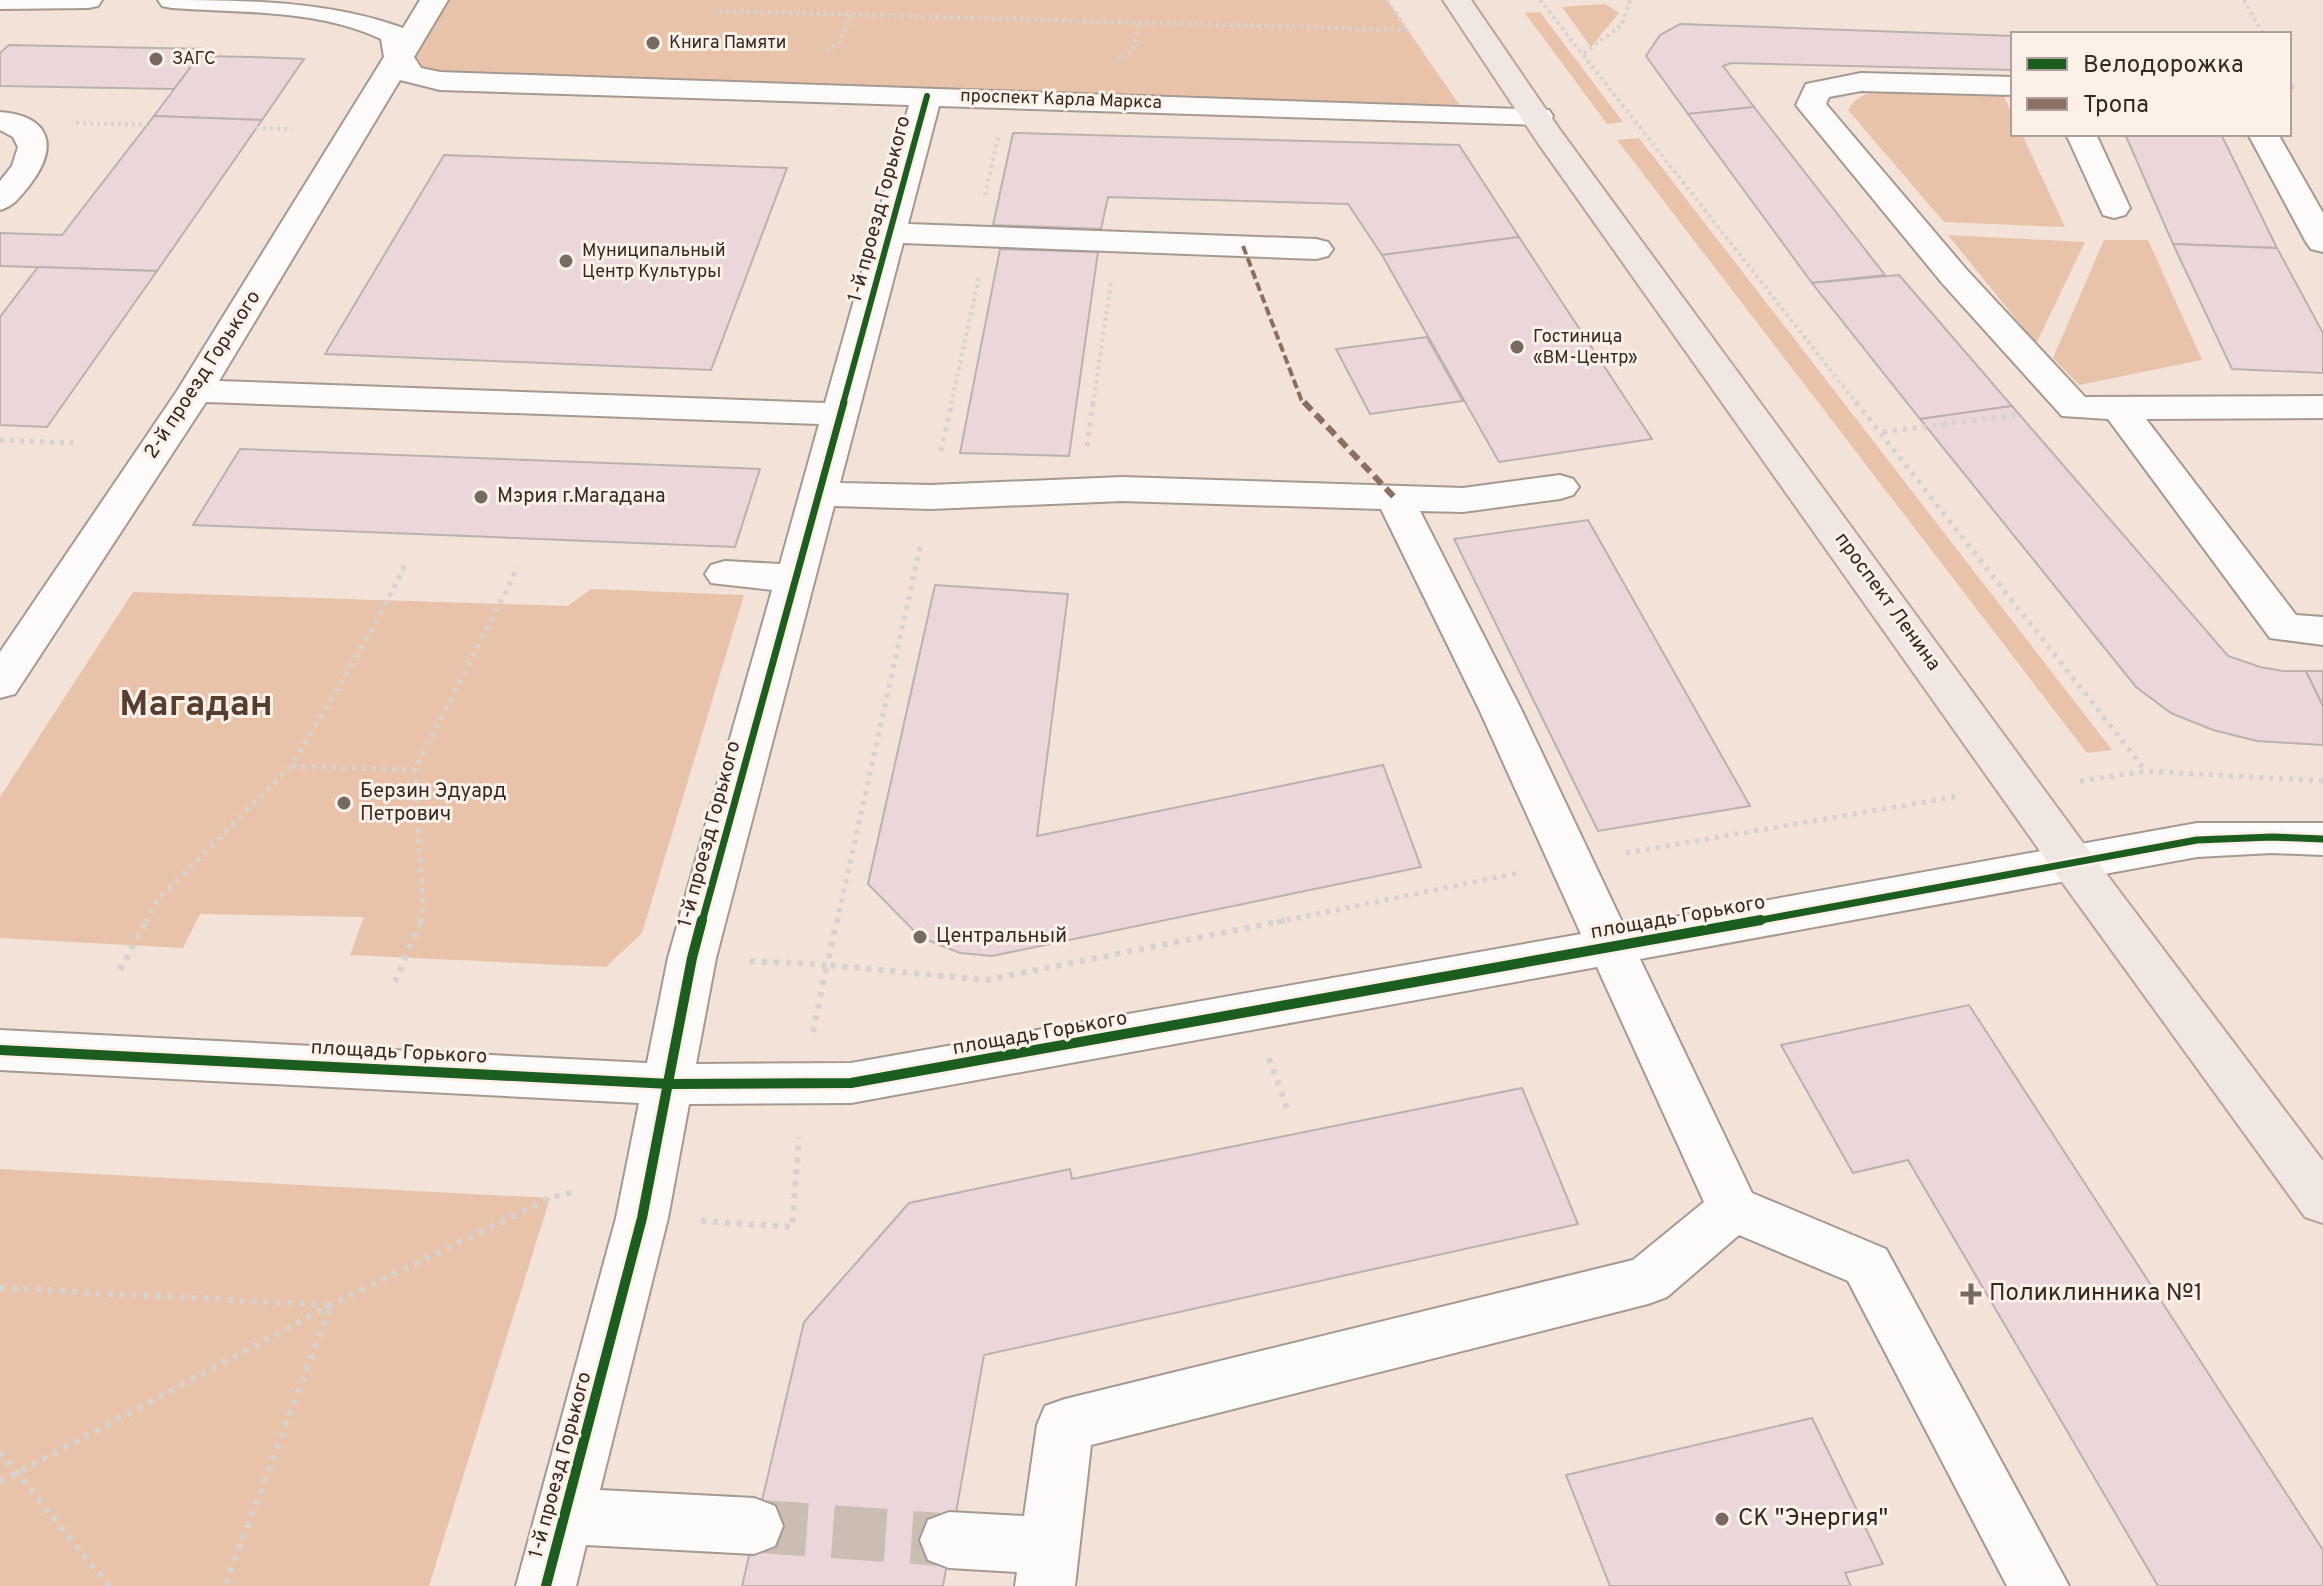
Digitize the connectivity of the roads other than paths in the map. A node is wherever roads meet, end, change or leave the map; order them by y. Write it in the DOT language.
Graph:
graph roads {
  1 [pos="11,0"];
  2 [pos="88,0"];
  3 [pos="172,0"];
  4 [pos="434,0"];
  5 [pos="1457,0"];
  6 [pos="0,1"];
  7 [pos="0,14"];
  8 [pos="398,61"];
  9 [pos="2011,86"];
  10 [pos="927,96"];
  11 [pos="1538,116"];
  12 [pos="0,121"];
  13 [pos="2082,136"];
  14 [pos="2264,136"];
  15 [pos="0,200"];
  16 [pos="2114,208"];
  17 [pos="890,233"];
  18 [pos="2323,242"];
  19 [pos="1316,249"];
  20 [pos="195,391"];
  21 [pos="2323,407"];
  22 [pos="2119,408"];
  23 [pos="840,414"];
  24 [pos="1560,487"];
  25 [pos="818,494"];
  26 [pos="1395,498"];
  27 [pos="725,574"];
  28 [pos="796,578"];
  29 [pos="2323,631"];
  30 [pos="0,684"];
  31 [pos="2323,839"];
  32 [pos="2073,863"];
  33 [pos="1608,946"];
  34 [pos="0,1050"];
  35 [pos="670,1084"];
  36 [pos="2323,1201"];
  37 [pos="1733,1209"];
  38 [pos="564,1516"];
  39 [pos="754,1526"];
  40 [pos="949,1540"];
  41 [pos="1048,1566"];
  42 [pos="546,1586"];
  43 [pos="2039,1586"];
  1 -- 2 [label="street"];
  1 -- 6 [label="street"];
  1 -- 7 [label="street"];
  3 -- 8 [label="street"];
  4 -- 8 [label="street"];
  5 -- 11 [label="main road, проспект Ленина"];
  8 -- 10 [label="street, проспект Карла Маркса"];
  8 -- 20 [label="street, 2-й проезд Горького"];
  9 -- 22 [label="street"];
  10 -- 11 [label="street, проспект Карла Маркса"];
  10 -- 17 [label="street, 1-й проезд Горького"];
  11 -- 32 [label="main road, проспект Ленина"];
  12 -- 15 [label="street"];
  13 -- 16 [label="street"];
  14 -- 18 [label="street"];
  17 -- 19 [label="street"];
  17 -- 23 [label="street, 1-й проезд Горького"];
  20 -- 23 [label="street"];
  20 -- 30 [label="street, 2-й проезд Горького"];
  21 -- 22 [label="street"];
  22 -- 29 [label="street"];
  23 -- 25 [label="street, 1-й проезд Горького"];
  24 -- 26 [label="street"];
  25 -- 26 [label="street"];
  25 -- 28 [label="street, 1-й проезд Горького"];
  26 -- 33 [label="street"];
  27 -- 28 [label="street"];
  28 -- 35 [label="street, 1-й проезд Горького"];
  31 -- 32 [label="street, площадь Горького"];
  32 -- 33 [label="street, площадь Горького"];
  32 -- 36 [label="main road, проспект Ленина"];
  33 -- 35 [label="street, площадь Горького"];
  33 -- 37 [label="street"];
  34 -- 35 [label="street, площадь Горького"];
  35 -- 38 [label="street, 1-й проезд Горького"];
  37 -- 41 [label="street"];
  37 -- 43 [label="street"];
  38 -- 39 [label="street"];
  38 -- 42 [label="street, 1-й проезд Горького"];
  40 -- 41 [label="street"];
}
